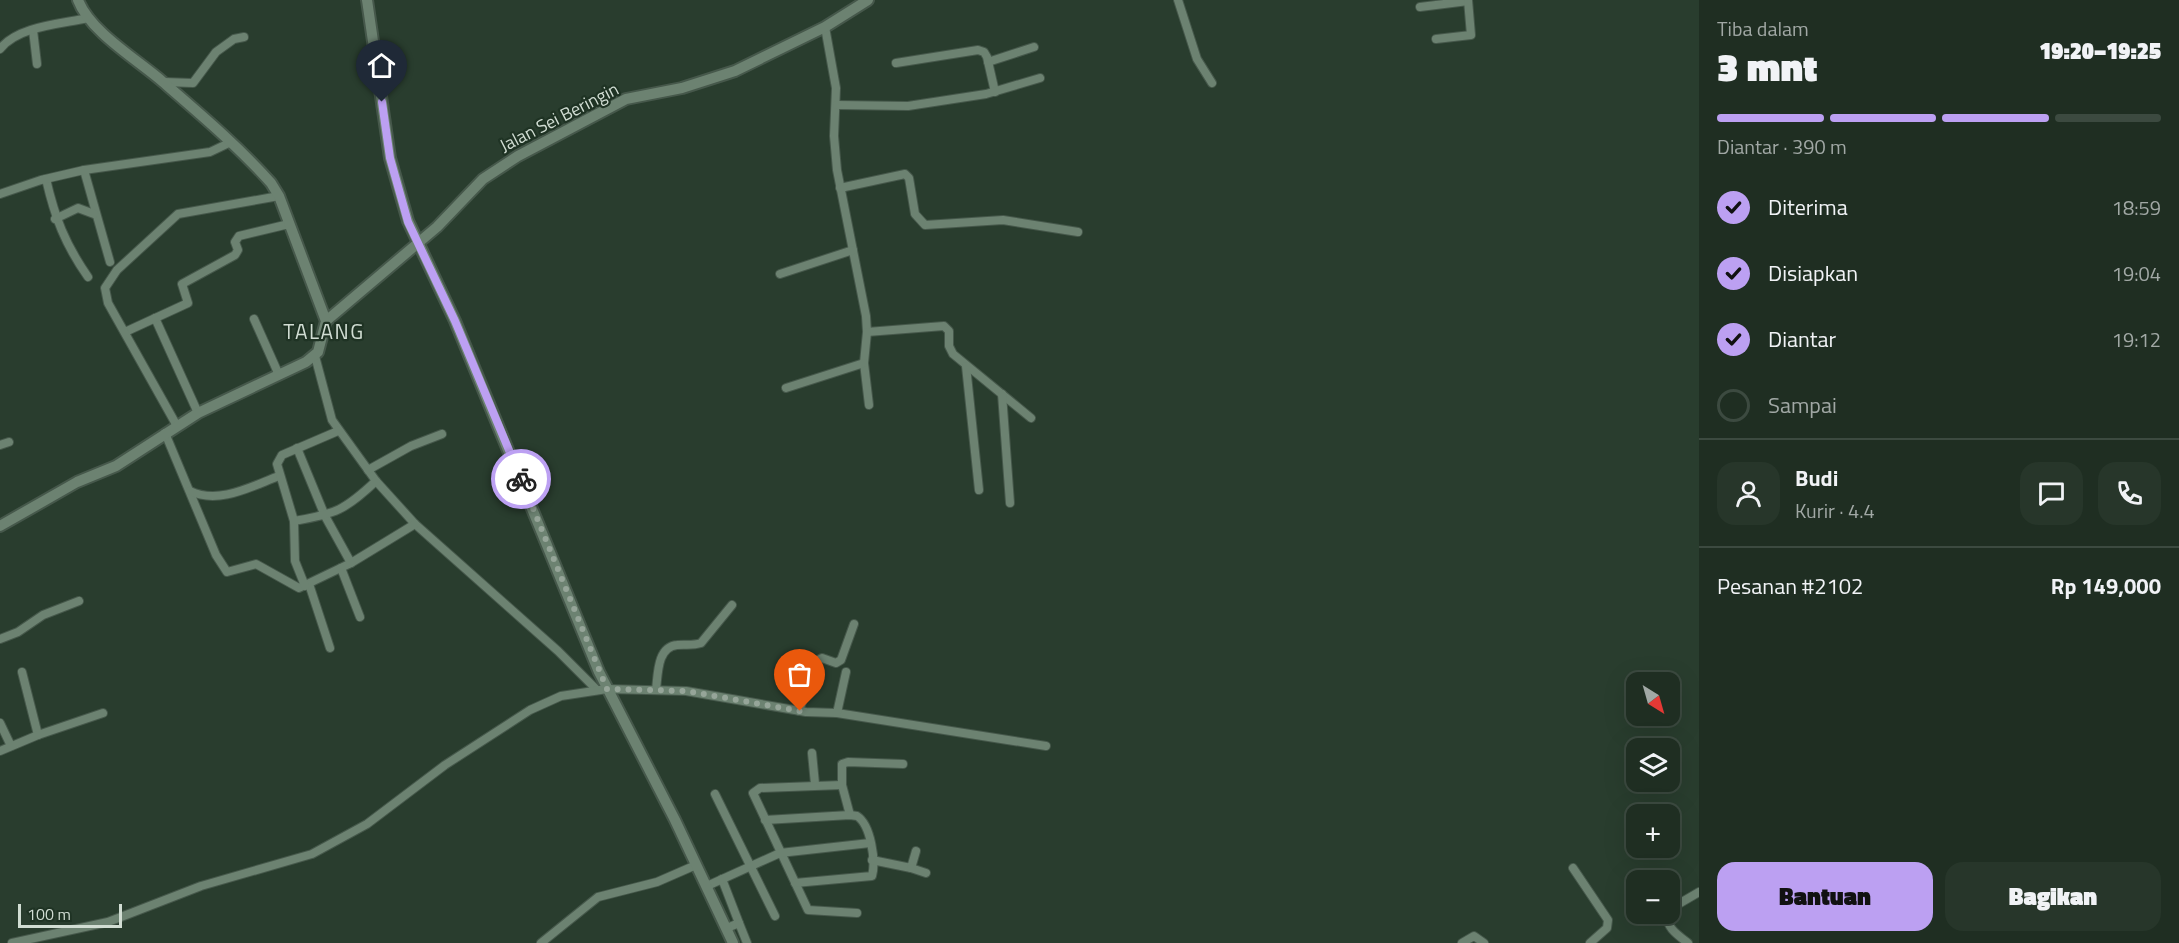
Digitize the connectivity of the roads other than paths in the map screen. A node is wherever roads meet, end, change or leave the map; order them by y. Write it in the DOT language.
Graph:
graph roads {
  1 [pos="78,0"];
  2 [pos="366,0"];
  3 [pos="868,0"];
  4 [pos="1178,0"];
  5 [pos="1468,1"];
  6 [pos="1420,7"];
  7 [pos="88,18"];
  8 [pos="825,27"];
  9 [pos="33,30"];
  10 [pos="244,37"];
  11 [pos="1436,39"];
  12 [pos="1034,47"];
  13 [pos="0,49"];
  14 [pos="988,62"];
  15 [pos="896,63"];
  16 [pos="37,64"];
  17 [pos="1040,78"];
  18 [pos="162,81"];
  19 [pos="1212,83"];
  20 [pos="995,92"];
  21 [pos="837,105"];
  22 [pos="229,143"];
  23 [pos="84,170"];
  24 [pos="46,178"];
  25 [pos="840,188"];
  26 [pos="0,194"];
  27 [pos="279,196"];
  28 [pos="94,214"];
  29 [pos="55,219"];
  30 [pos="289,224"];
  31 [pos="1078,232"];
  32 [pos="419,242"];
  33 [pos="853,250"];
  34 [pos="110,262"];
  35 [pos="780,274"];
  36 [pos="88,277"];
  37 [pos="155,318"];
  38 [pos="254,319"];
  39 [pos="326,321"];
  40 [pos="125,332"];
  41 [pos="867,332"];
  42 [pos="315,356"];
  43 [pos="864,363"];
  44 [pos="966,366"];
  45 [pos="279,375"];
  46 [pos="786,388"];
  47 [pos="1002,394"];
  48 [pos="869,405"];
  49 [pos="198,413"];
  50 [pos="1032,418"];
  51 [pos="177,426"];
  52 [pos="338,431"];
  53 [pos="165,433"];
  54 [pos="442,434"];
  55 [pos="9,442"];
  56 [pos="0,445"];
  57 [pos="297,448"];
  58 [pos="368,470"];
  59 [pos="279,476"];
  60 [pos="376,481"];
  61 [pos="979,490"];
  62 [pos="190,491"];
  63 [pos="1010,503"];
  64 [pos="325,516"];
  65 [pos="294,521"];
  66 [pos="415,524"];
  67 [pos="0,526"];
  68 [pos="351,563"];
  69 [pos="341,568"];
  70 [pos="307,585"];
  71 [pos="79,602"];
  72 [pos="732,605"];
  73 [pos="360,617"];
  74 [pos="854,624"];
  75 [pos="0,639"];
  76 [pos="330,648"];
  77 [pos="22,672"];
  78 [pos="846,672"];
  79 [pos="602,689"];
  80 [pos="656,690"];
  81 [pos="800,711"];
  82 [pos="103,713"];
  83 [pos="837,713"];
  84 [pos="0,723"];
  85 [pos="38,735"];
  86 [pos="11,746"];
  87 [pos="1046,746"];
  88 [pos="0,751"];
  89 [pos="812,753"];
  90 [pos="903,764"];
  91 [pos="815,784"];
  92 [pos="842,785"];
  93 [pos="715,794"];
  94 [pos="850,815"];
  95 [pos="765,820"];
  96 [pos="870,843"];
  97 [pos="916,851"];
  98 [pos="780,853"];
  99 [pos="872,860"];
  100 [pos="696,865"];
  101 [pos="751,866"];
  102 [pos="911,868"];
  103 [pos="1573,868"];
  104 [pos="926,873"];
  105 [pos="722,879"];
  106 [pos="795,883"];
  107 [pos="707,886"];
  108 [pos="1699,892"];
  109 [pos="1680,903"];
  110 [pos="857,913"];
  111 [pos="775,916"];
  112 [pos="740,923"];
  113 [pos="1669,924"];
  114 [pos="727,928"];
  115 [pos="25,942"];
  116 [pos="12,943"];
  117 [pos="541,943"];
  118 [pos="733,943"];
  119 [pos="747,943"];
  120 [pos="1462,943"];
  121 [pos="1484,943"];
  122 [pos="1590,943"];
  123 [pos="1689,943"];
  1 -- 7 [label="street"];
  2 -- 32 [label="street"];
  3 -- 8 [label="street, Jalan Sei Beringin"];
  4 -- 19 [label="street"];
  5 -- 6 [label="street"];
  5 -- 11 [label="street"];
  7 -- 9 [label="street"];
  7 -- 18 [label="street"];
  8 -- 21 [label="street"];
  8 -- 32 [label="street, Jalan Sei Beringin"];
  9 -- 13 [label="street"];
  9 -- 16 [label="street"];
  10 -- 18 [label="street"];
  12 -- 14 [label="street"];
  14 -- 15 [label="street"];
  14 -- 20 [label="street"];
  17 -- 20 [label="street"];
  18 -- 22 [label="street"];
  20 -- 21 [label="street"];
  21 -- 25 [label="street"];
  22 -- 23 [label="street"];
  22 -- 27 [label="street"];
  23 -- 24 [label="street"];
  23 -- 28 [label="street"];
  24 -- 26 [label="street"];
  24 -- 29 [label="street"];
  25 -- 31 [label="street"];
  25 -- 33 [label="street"];
  27 -- 30 [label="street"];
  27 -- 40 [label="street"];
  28 -- 29 [label="street"];
  28 -- 34 [label="street"];
  29 -- 36 [label="street"];
  30 -- 37 [label="street"];
  30 -- 39 [label="street"];
  32 -- 39 [label="street, Jalan Sei Beringin"];
  32 -- 79 [label="street"];
  33 -- 35 [label="street"];
  33 -- 41 [label="street"];
  37 -- 40 [label="street"];
  37 -- 49 [label="street"];
  38 -- 45 [label="street"];
  39 -- 42 [label="street"];
  40 -- 51 [label="street"];
  41 -- 43 [label="street"];
  41 -- 44 [label="street"];
  42 -- 45 [label="street"];
  42 -- 52 [label="street"];
  43 -- 46 [label="street"];
  43 -- 48 [label="street"];
  44 -- 47 [label="street"];
  44 -- 61 [label="street"];
  45 -- 49 [label="street"];
  47 -- 50 [label="street"];
  47 -- 63 [label="street"];
  49 -- 51 [label="street"];
  51 -- 53 [label="street"];
  52 -- 57 [label="street"];
  52 -- 58 [label="street"];
  53 -- 62 [label="street"];
  53 -- 67 [label="street"];
  54 -- 58 [label="street"];
  55 -- 56 [label="street"];
  57 -- 59 [label="street"];
  57 -- 64 [label="street"];
  58 -- 60 [label="street"];
  59 -- 62 [label="street"];
  59 -- 65 [label="street"];
  60 -- 64 [label="street"];
  60 -- 66 [label="street"];
  62 -- 70 [label="street"];
  64 -- 65 [label="street"];
  64 -- 68 [label="street"];
  65 -- 70 [label="street"];
  66 -- 68 [label="street"];
  66 -- 79 [label="street"];
  68 -- 69 [label="street"];
  69 -- 70 [label="street"];
  69 -- 73 [label="street"];
  70 -- 76 [label="street"];
  71 -- 75 [label="street"];
  72 -- 80 [label="street"];
  74 -- 81 [label="street"];
  77 -- 85 [label="street"];
  78 -- 83 [label="street"];
  79 -- 80 [label="street"];
  79 -- 100 [label="street"];
  79 -- 115 [label="street"];
  80 -- 81 [label="street"];
  81 -- 83 [label="street"];
  82 -- 85 [label="street"];
  83 -- 87 [label="street"];
  84 -- 86 [label="street"];
  85 -- 86 [label="street"];
  86 -- 88 [label="street"];
  89 -- 91 [label="street"];
  90 -- 92 [label="street"];
  91 -- 92 [label="street"];
  91 -- 95 [label="street"];
  92 -- 94 [label="street"];
  93 -- 101 [label="street"];
  94 -- 95 [label="street"];
  94 -- 96 [label="street"];
  95 -- 98 [label="street"];
  96 -- 98 [label="street"];
  96 -- 99 [label="street"];
  97 -- 102 [label="street"];
  98 -- 101 [label="street"];
  98 -- 106 [label="street"];
  99 -- 102 [label="street"];
  99 -- 106 [label="street"];
  100 -- 107 [label="street"];
  100 -- 117 [label="street"];
  101 -- 105 [label="street"];
  101 -- 111 [label="street"];
  102 -- 104 [label="street"];
  103 -- 122 [label="street"];
  105 -- 107 [label="street"];
  105 -- 112 [label="street"];
  106 -- 110 [label="street"];
  107 -- 114 [label="street"];
  108 -- 109 [label="street"];
  112 -- 114 [label="street"];
  112 -- 119 [label="street"];
  113 -- 123 [label="street"];
  114 -- 118 [label="street"];
  115 -- 116 [label="street"];
  120 -- 121 [label="street"];
}
